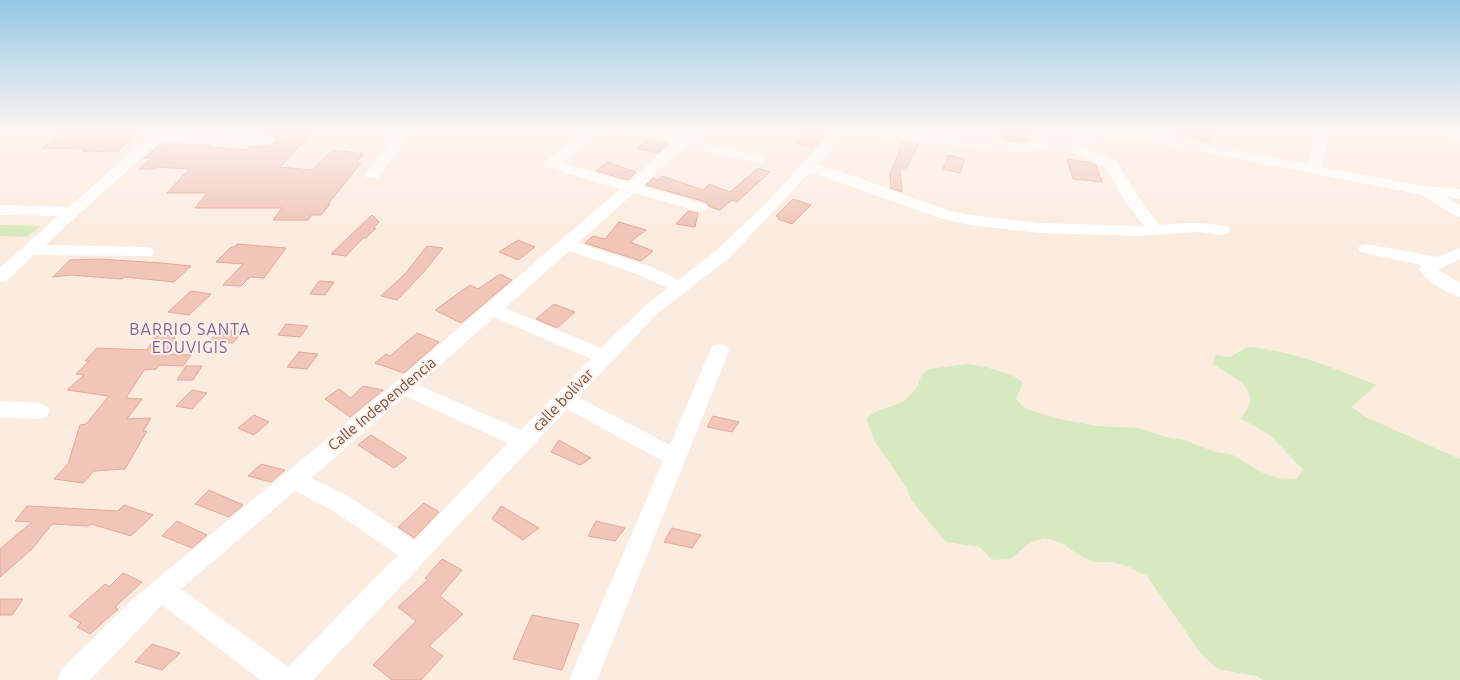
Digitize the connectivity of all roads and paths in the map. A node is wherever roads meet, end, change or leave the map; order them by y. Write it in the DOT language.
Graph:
graph roads {
  1 [pos="127,163"];
  2 [pos="381,163"];
  3 [pos="554,163"];
  4 [pos="658,163"];
  5 [pos="809,163"];
  6 [pos="1109,163"];
  7 [pos="1277,163"];
  8 [pos="1315,163"];
  9 [pos="806,166"];
  10 [pos="1314,170"];
  11 [pos="372,175"];
  12 [pos="629,187"];
  13 [pos="1424,191"];
  14 [pos="1460,194"];
  15 [pos="700,208"];
  16 [pos="0,210"];
  17 [pos="73,212"];
  18 [pos="1460,212"];
  19 [pos="1222,230"];
  20 [pos="1156,231"];
  21 [pos="565,244"];
  22 [pos="1366,249"];
  23 [pos="31,250"];
  24 [pos="146,252"];
  25 [pos="1453,257"];
  26 [pos="0,277"];
  27 [pos="679,287"];
  28 [pos="1460,291"];
  29 [pos="491,309"];
  30 [pos="719,351"];
  31 [pos="604,357"];
  32 [pos="403,387"];
  33 [pos="565,400"];
  34 [pos="0,409"];
  35 [pos="40,411"];
  36 [pos="524,441"];
  37 [pos="674,457"];
  38 [pos="293,479"];
  39 [pos="414,554"];
  40 [pos="162,590"];
  41 [pos="71,680"];
  42 [pos="283,680"];
  43 [pos="295,680"];
  44 [pos="583,680"];
  1 -- 17 [label="street"];
  2 -- 11 [label="street"];
  3 -- 12 [label="street"];
  4 -- 12 [label="street, Calle Independencia"];
  5 -- 9 [label="street, calle bolívar"];
  6 -- 20 [label="street"];
  7 -- 10 [label="street"];
  8 -- 10 [label="street"];
  9 -- 20 [label="street"];
  9 -- 27 [label="street, calle bolívar"];
  10 -- 13 [label="street"];
  12 -- 15 [label="street"];
  12 -- 21 [label="street, Calle Independencia"];
  13 -- 14 [label="street"];
  13 -- 18 [label="street"];
  16 -- 17 [label="street"];
  17 -- 23 [label="street"];
  19 -- 20 [label="street"];
  21 -- 27 [label="street"];
  21 -- 29 [label="street, Calle Independencia"];
  22 -- 25 [label="street"];
  23 -- 24 [label="street"];
  23 -- 26 [label="street"];
  25 -- 28 [label="street"];
  27 -- 31 [label="street, calle bolívar"];
  29 -- 31 [label="street"];
  29 -- 32 [label="street, Calle Independencia"];
  30 -- 37 [label="street"];
  31 -- 33 [label="street, calle bolívar"];
  32 -- 36 [label="street"];
  32 -- 38 [label="street, Calle Independencia"];
  33 -- 36 [label="street, calle bolívar"];
  33 -- 37 [label="street"];
  34 -- 35 [label="street"];
  36 -- 39 [label="street, calle bolívar"];
  37 -- 44 [label="street"];
  38 -- 39 [label="street"];
  38 -- 40 [label="street, Calle Independencia"];
  39 -- 43 [label="street, calle bolívar"];
  40 -- 41 [label="street, Calle Independencia"];
  40 -- 42 [label="street"];
}
